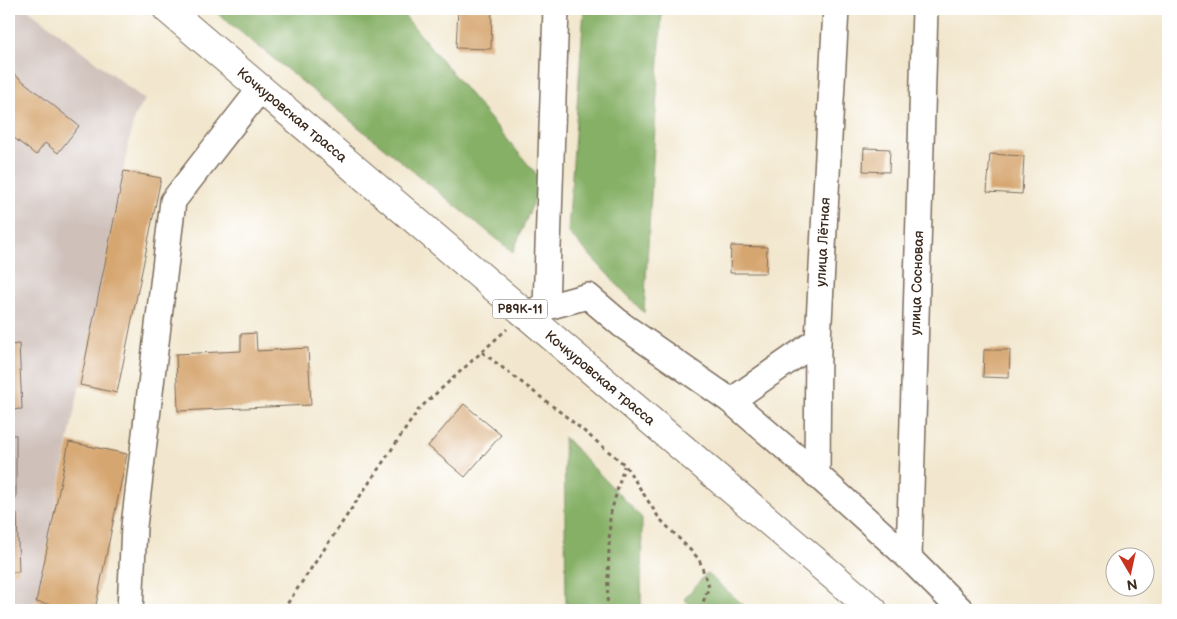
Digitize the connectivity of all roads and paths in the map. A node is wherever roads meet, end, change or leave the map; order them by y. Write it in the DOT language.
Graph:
graph roads {
  1 [pos="167,9"];
  2 [pos="556,9"];
  3 [pos="836,9"];
  4 [pos="925,9"];
  5 [pos="261,88"];
  6 [pos="535,310"];
  7 [pos="818,340"];
  8 [pos="482,352"];
  9 [pos="731,401"];
  10 [pos="625,466"];
  11 [pos="817,475"];
  12 [pos="909,558"];
  13 [pos="130,610"];
  14 [pos="283,610"];
  15 [pos="606,610"];
  16 [pos="700,610"];
  17 [pos="873,610"];
  18 [pos="961,610"];
  1 -- 5 [label="main road, Кочкуровская трасса / Р89К-11"];
  2 -- 6 [label="lane"];
  3 -- 7 [label="lane, улица Лётная"];
  4 -- 12 [label="lane, улица Сосновая"];
  5 -- 6 [label="main road, Кочкуровская трасса / Р89К-11"];
  5 -- 13 [label="lane"];
  6 -- 8 [label="path"];
  6 -- 9 [label="lane"];
  6 -- 17 [label="main road, Кочкуровская трасса / Р89К-11"];
  7 -- 9 [label="lane"];
  7 -- 11 [label="lane, улица Лётная"];
  8 -- 10 [label="path"];
  8 -- 14 [label="path"];
  9 -- 11 [label="lane"];
  10 -- 15 [label="path"];
  10 -- 16 [label="path"];
  11 -- 12 [label="lane"];
  12 -- 18 [label="lane"];
}
